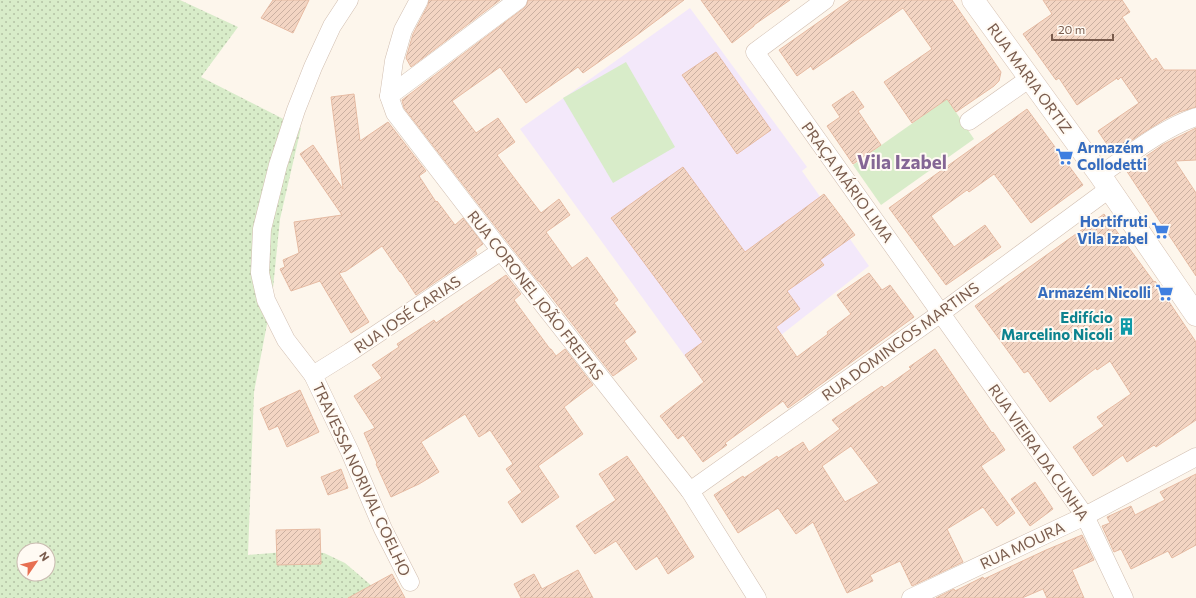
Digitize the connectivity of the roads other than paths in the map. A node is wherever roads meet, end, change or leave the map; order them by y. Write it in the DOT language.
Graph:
graph roads {
  1 [pos="348,0"];
  2 [pos="418,0"];
  3 [pos="518,0"];
  4 [pos="825,0"];
  5 [pos="981,3"];
  6 [pos="1030,78"];
  7 [pos="389,96"];
  8 [pos="1196,117"];
  9 [pos="969,121"];
  10 [pos="1105,182"];
  11 [pos="501,251"];
  12 [pos="941,313"];
  13 [pos="1196,315"];
  14 [pos="313,375"];
  15 [pos="1196,457"];
  16 [pos="690,491"];
  17 [pos="1085,516"];
  18 [pos="410,582"];
  19 [pos="757,598"];
  20 [pos="911,598"];
  21 [pos="1124,598"];
  1 -- 14 [label="street, TRAVESSA NORIVAL COELHO"];
  2 -- 7 [label="street"];
  3 -- 7 [label="street"];
  4 -- 12 [label="street, PRAÇA MÁRIO LIMA"];
  5 -- 6 [label="main road, RUA MARIA ORTIZ"];
  6 -- 9 [label="street"];
  6 -- 10 [label="main road, RUA MARIA ORTIZ"];
  7 -- 11 [label="street, RUA CORONEL JOÃO FREITAS"];
  8 -- 10 [label="street, RUA DOMINGOS MARTINS"];
  10 -- 12 [label="street, RUA DOMINGOS MARTINS"];
  10 -- 13 [label="main road, RUA MARIA ORTIZ"];
  11 -- 14 [label="street, RUA JOSÉ CARIAS"];
  11 -- 16 [label="street, RUA CORONEL JOÃO FREITAS"];
  12 -- 16 [label="street, RUA DOMINGOS MARTINS"];
  12 -- 17 [label="street, RUA VIEIRA DA CUNHA"];
  14 -- 18 [label="street, TRAVESSA NORIVAL COELHO"];
  15 -- 17 [label="street, RUA MOURA"];
  16 -- 19 [label="street, RUA CORONEL JOÃO FREITAS"];
  17 -- 20 [label="street, RUA MOURA"];
  17 -- 21 [label="street, RUA VIEIRA DA CUNHA"];
}
